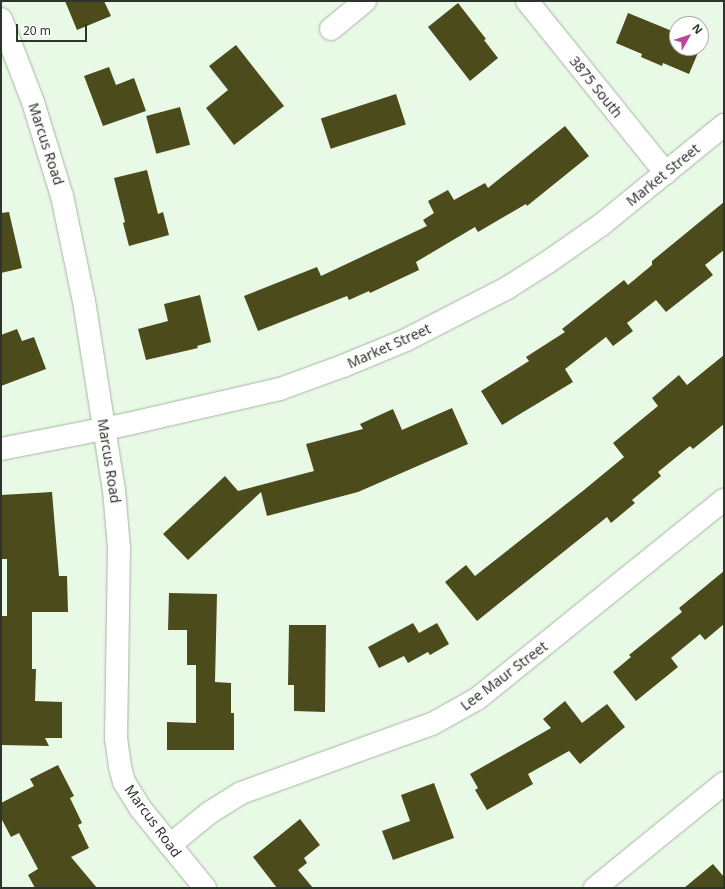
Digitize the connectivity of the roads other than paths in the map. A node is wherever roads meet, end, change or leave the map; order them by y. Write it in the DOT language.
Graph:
graph roads {
  1 [pos="365,1"];
  2 [pos="527,1"];
  3 [pos="1,19"];
  4 [pos="331,29"];
  5 [pos="724,126"];
  6 [pos="666,172"];
  7 [pos="104,429"];
  8 [pos="1,449"];
  9 [pos="724,500"];
  10 [pos="724,783"];
  11 [pos="170,845"];
  12 [pos="205,888"];
  13 [pos="594,888"];
  1 -- 4 [label="street"];
  2 -- 6 [label="street, 3875 South"];
  3 -- 7 [label="street, Marcus Road"];
  5 -- 6 [label="street, Market Street"];
  6 -- 7 [label="street, Market Street"];
  7 -- 8 [label="street, Market Street"];
  7 -- 11 [label="street, Marcus Road"];
  9 -- 11 [label="street, Lee Maur Street"];
  10 -- 13 [label="street"];
  11 -- 12 [label="street, Marcus Road"];
}
